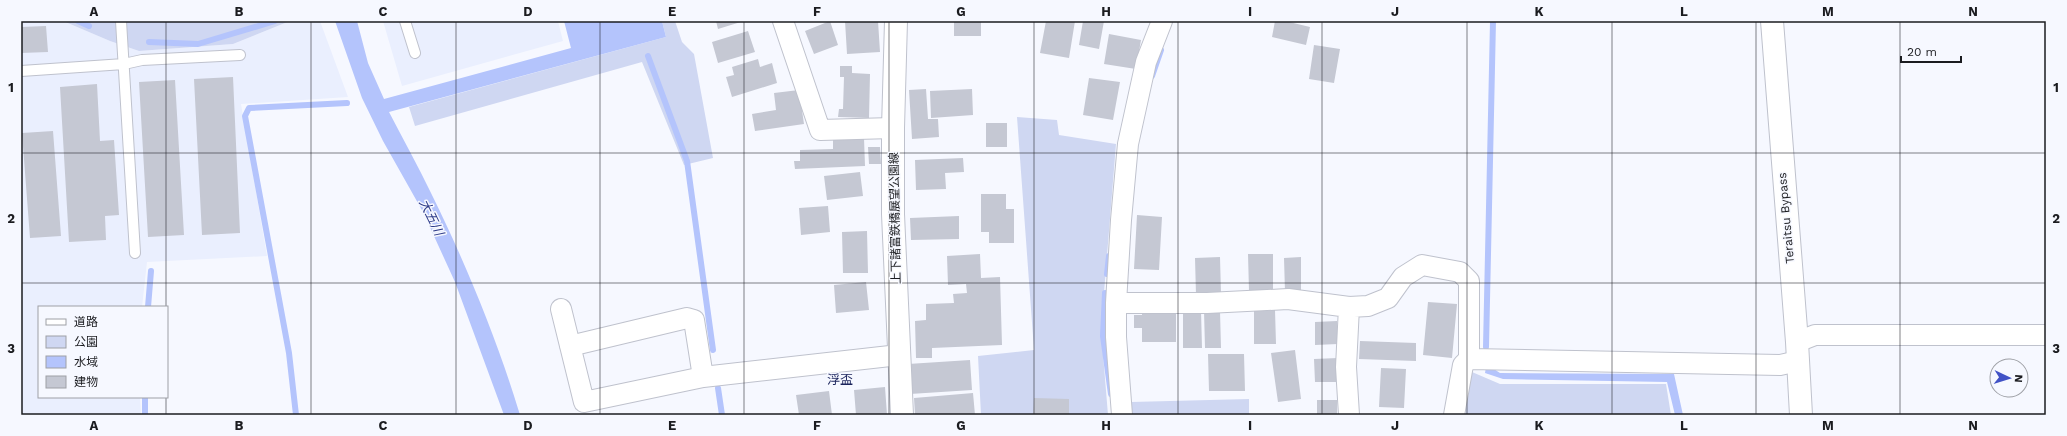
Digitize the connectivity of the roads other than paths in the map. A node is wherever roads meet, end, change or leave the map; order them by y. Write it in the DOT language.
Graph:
graph roads {
  1 [pos="122,21"];
  2 [pos="405,21"];
  3 [pos="783,21"];
  4 [pos="896,21"];
  5 [pos="1162,21"];
  6 [pos="1772,21"];
  7 [pos="415,53"];
  8 [pos="240,55"];
  9 [pos="124,64"];
  10 [pos="21,71"];
  11 [pos="893,128"];
  12 [pos="135,253"];
  13 [pos="1116,303"];
  14 [pos="1349,308"];
  15 [pos="561,309"];
  16 [pos="2046,335"];
  17 [pos="570,346"];
  18 [pos="1797,351"];
  19 [pos="900,355"];
  20 [pos="1469,359"];
  21 [pos="703,377"];
  22 [pos="902,415"];
  23 [pos="1122,415"];
  24 [pos="1349,415"];
  25 [pos="1454,415"];
  26 [pos="1801,415"];
  1 -- 9 [label="lane"];
  2 -- 7 [label="lane"];
  3 -- 11 [label="street"];
  4 -- 11 [label="main road, 上下諸富鉄橋展望公園線"];
  5 -- 13 [label="street"];
  6 -- 18 [label="main road, Teraitsu Bypass"];
  8 -- 9 [label="lane"];
  9 -- 10 [label="lane"];
  9 -- 12 [label="lane"];
  11 -- 19 [label="main road, 上下諸富鉄橋展望公園線"];
  13 -- 14 [label="street"];
  13 -- 23 [label="street"];
  14 -- 20 [label="street"];
  14 -- 24 [label="street"];
  15 -- 17 [label="street"];
  16 -- 18 [label="street"];
  17 -- 21 [label="street"];
  17 -- 21 [label="street"];
  18 -- 20 [label="street"];
  18 -- 26 [label="main road, Teraitsu Bypass"];
  19 -- 21 [label="street"];
  19 -- 22 [label="main road, 上下諸富鉄橋展望公園線"];
  20 -- 25 [label="street"];
}
